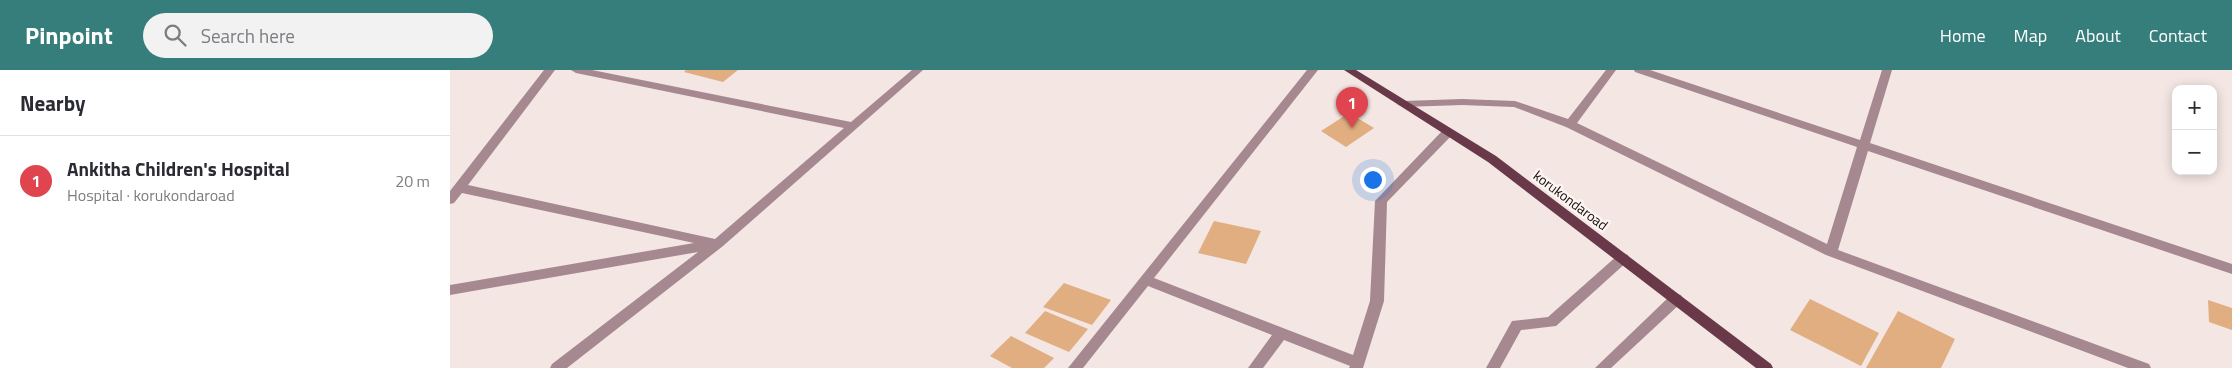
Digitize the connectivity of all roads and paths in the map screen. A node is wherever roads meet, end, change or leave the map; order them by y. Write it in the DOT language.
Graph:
graph roads {
  1 [pos="550,70"];
  2 [pos="576,70"];
  3 [pos="918,70"];
  4 [pos="1313,70"];
  5 [pos="1349,70"];
  6 [pos="1612,70"];
  7 [pos="1639,70"];
  8 [pos="1887,70"];
  9 [pos="1403,104"];
  10 [pos="1570,124"];
  11 [pos="852,126"];
  12 [pos="1448,132"];
  13 [pos="1864,147"];
  14 [pos="460,188"];
  15 [pos="450,200"];
  16 [pos="718,243"];
  17 [pos="1831,252"];
  18 [pos="1623,258"];
  19 [pos="2232,269"];
  20 [pos="1146,280"];
  21 [pos="450,290"];
  22 [pos="1676,299"];
  23 [pos="1281,333"];
  24 [pos="1357,365"];
  25 [pos="557,368"];
  26 [pos="1075,368"];
  27 [pos="1255,368"];
  28 [pos="1493,368"];
  29 [pos="1602,368"];
  30 [pos="1766,368"];
  31 [pos="2144,368"];
  1 -- 14 [label="street"];
  2 -- 11 [label="street"];
  3 -- 11 [label="street"];
  4 -- 20 [label="street"];
  5 -- 9 [label="main road, korukondaroad"];
  6 -- 10 [label="street"];
  7 -- 13 [label="street"];
  8 -- 13 [label="street"];
  9 -- 10 [label="street"];
  9 -- 12 [label="main road, korukondaroad"];
  10 -- 17 [label="street"];
  11 -- 16 [label="street"];
  12 -- 18 [label="main road, korukondaroad"];
  12 -- 24 [label="street"];
  13 -- 17 [label="street"];
  13 -- 19 [label="street"];
  14 -- 15 [label="street"];
  14 -- 16 [label="street"];
  16 -- 21 [label="street"];
  16 -- 25 [label="street"];
  17 -- 31 [label="street"];
  18 -- 22 [label="main road, korukondaroad"];
  18 -- 28 [label="street"];
  20 -- 23 [label="street"];
  20 -- 26 [label="street"];
  22 -- 29 [label="street"];
  22 -- 30 [label="main road, korukondaroad"];
  23 -- 24 [label="street"];
  23 -- 27 [label="street"];
}
